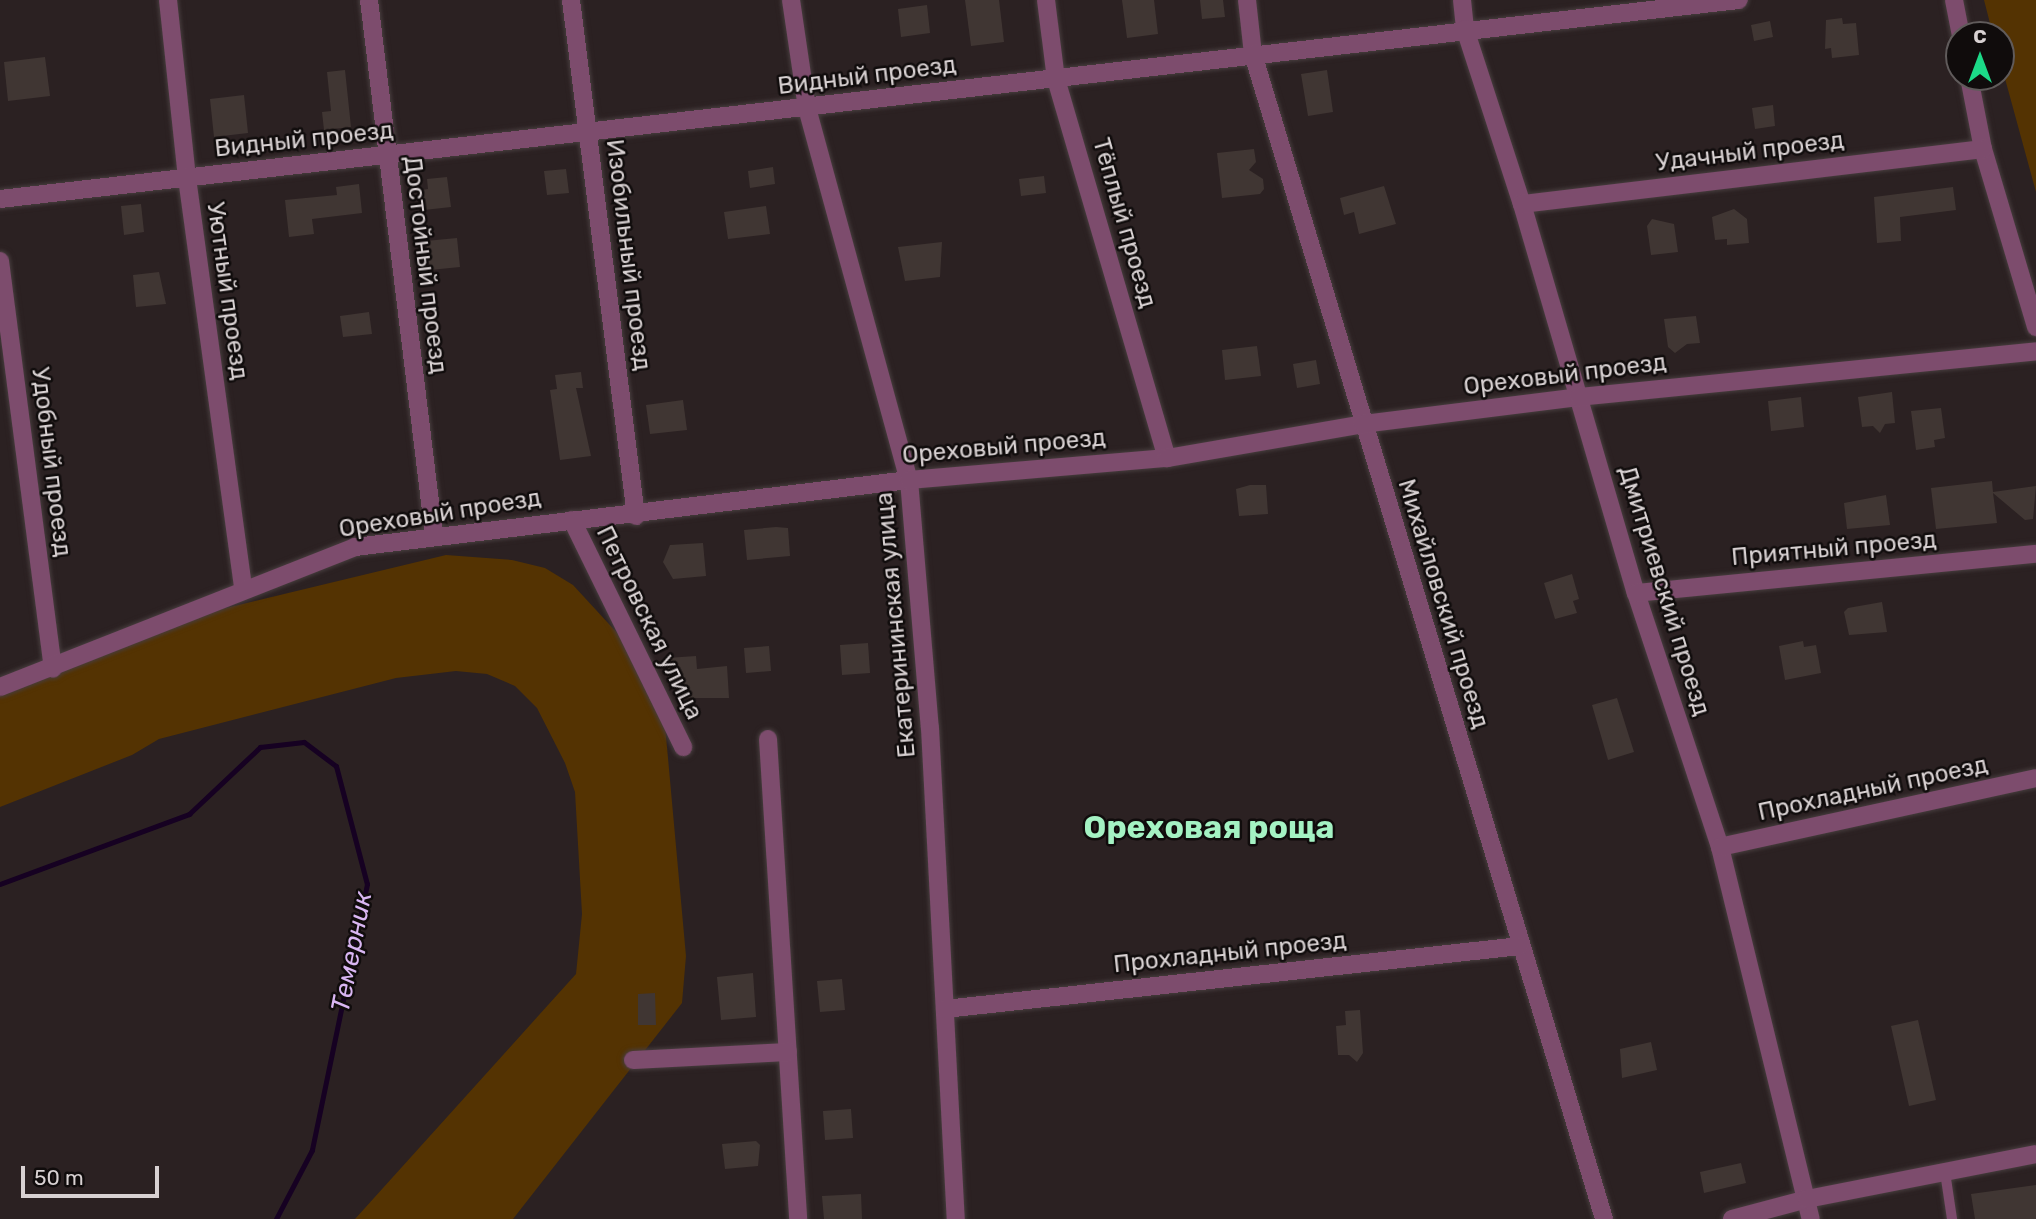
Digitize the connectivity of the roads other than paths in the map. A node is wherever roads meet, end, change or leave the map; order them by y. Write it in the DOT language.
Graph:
graph roads {
  1 [pos="168,0"];
  2 [pos="369,0"];
  3 [pos="571,0"];
  4 [pos="791,0"];
  5 [pos="1046,0"];
  6 [pos="1247,0"];
  7 [pos="1462,0"];
  8 [pos="1739,0"];
  9 [pos="1954,0"];
  10 [pos="1671,3"];
  11 [pos="1958,21"];
  12 [pos="1465,29"];
  13 [pos="1254,54"];
  14 [pos="1056,79"];
  15 [pos="1972,91"];
  16 [pos="807,108"];
  17 [pos="588,131"];
  18 [pos="1983,149"];
  19 [pos="387,157"];
  20 [pos="187,177"];
  21 [pos="0,199"];
  22 [pos="1522,204"];
  23 [pos="0,261"];
  24 [pos="2036,327"];
  25 [pos="2036,351"];
  26 [pos="1579,397"];
  27 [pos="1363,424"];
  28 [pos="1167,458"];
  29 [pos="909,480"];
  30 [pos="636,516"];
  31 [pos="572,520"];
  32 [pos="434,535"];
  33 [pos="2036,554"];
  34 [pos="243,587"];
  35 [pos="1636,593"];
  36 [pos="53,668"];
  37 [pos="0,687"];
  38 [pos="768,739"];
  39 [pos="683,747"];
  40 [pos="2036,778"];
  41 [pos="1720,847"];
  42 [pos="1520,946"];
  43 [pos="945,1009"];
  44 [pos="788,1052"];
  45 [pos="633,1060"];
  46 [pos="2036,1154"];
  47 [pos="1945,1172"];
  48 [pos="1807,1199"];
  49 [pos="798,1219"];
  50 [pos="956,1219"];
  51 [pos="1604,1219"];
  52 [pos="1732,1219"];
  53 [pos="1811,1219"];
  54 [pos="1952,1219"];
  1 -- 20 [label="street, Уютный проезд"];
  2 -- 19 [label="street, Достойный проезд"];
  3 -- 17 [label="street, Изобильный проезд"];
  4 -- 16 [label="street, Екатерининская улица"];
  5 -- 14 [label="street, Тёплый проезд"];
  6 -- 13 [label="street, Михайловский проезд"];
  7 -- 12 [label="street, Дмитриевский проезд"];
  8 -- 10 [label="street, Видный проезд"];
  9 -- 11 [label="street"];
  10 -- 12 [label="street, Видный проезд"];
  12 -- 13 [label="street, Видный проезд"];
  12 -- 22 [label="street, Дмитриевский проезд"];
  13 -- 14 [label="street, Видный проезд"];
  13 -- 27 [label="street, Михайловский проезд"];
  14 -- 16 [label="street, Видный проезд"];
  14 -- 28 [label="street, Тёплый проезд"];
  15 -- 18 [label="street"];
  16 -- 17 [label="street, Видный проезд"];
  16 -- 29 [label="street, Екатерининская улица"];
  17 -- 19 [label="street, Видный проезд"];
  17 -- 30 [label="street, Изобильный проезд"];
  18 -- 22 [label="street, Удачный проезд"];
  18 -- 24 [label="street"];
  19 -- 20 [label="street, Видный проезд"];
  19 -- 32 [label="street, Достойный проезд"];
  20 -- 21 [label="street, Видный проезд"];
  20 -- 34 [label="street, Уютный проезд"];
  22 -- 26 [label="street, Дмитриевский проезд"];
  23 -- 36 [label="street, Удобный проезд"];
  25 -- 26 [label="street, Ореховый проезд"];
  26 -- 27 [label="street, Ореховый проезд"];
  26 -- 35 [label="street, Дмитриевский проезд"];
  27 -- 28 [label="street, Ореховый проезд"];
  27 -- 42 [label="street, Михайловский проезд"];
  28 -- 29 [label="street, Ореховый проезд"];
  29 -- 30 [label="street, Ореховый проезд"];
  29 -- 43 [label="street, Екатерининская улица"];
  30 -- 31 [label="street, Ореховый проезд"];
  31 -- 32 [label="street, Ореховый проезд"];
  31 -- 39 [label="street, Петровская улица"];
  32 -- 34 [label="street, Ореховый проезд"];
  33 -- 35 [label="street, Приятный проезд"];
  34 -- 36 [label="street, Ореховый проезд"];
  35 -- 41 [label="street, Дмитриевский проезд"];
  36 -- 37 [label="street, Ореховый проезд"];
  38 -- 44 [label="street"];
  40 -- 41 [label="street, Прохладный проезд"];
  41 -- 48 [label="street, Дмитриевский проезд"];
  42 -- 43 [label="street, Прохладный проезд"];
  42 -- 51 [label="street, Михайловский проезд"];
  43 -- 50 [label="street, Екатерининская улица"];
  44 -- 45 [label="street"];
  44 -- 49 [label="street"];
  46 -- 47 [label="street"];
  47 -- 48 [label="street"];
  47 -- 54 [label="lane"];
  48 -- 52 [label="street"];
  48 -- 53 [label="street, Дмитриевский проезд"];
}
